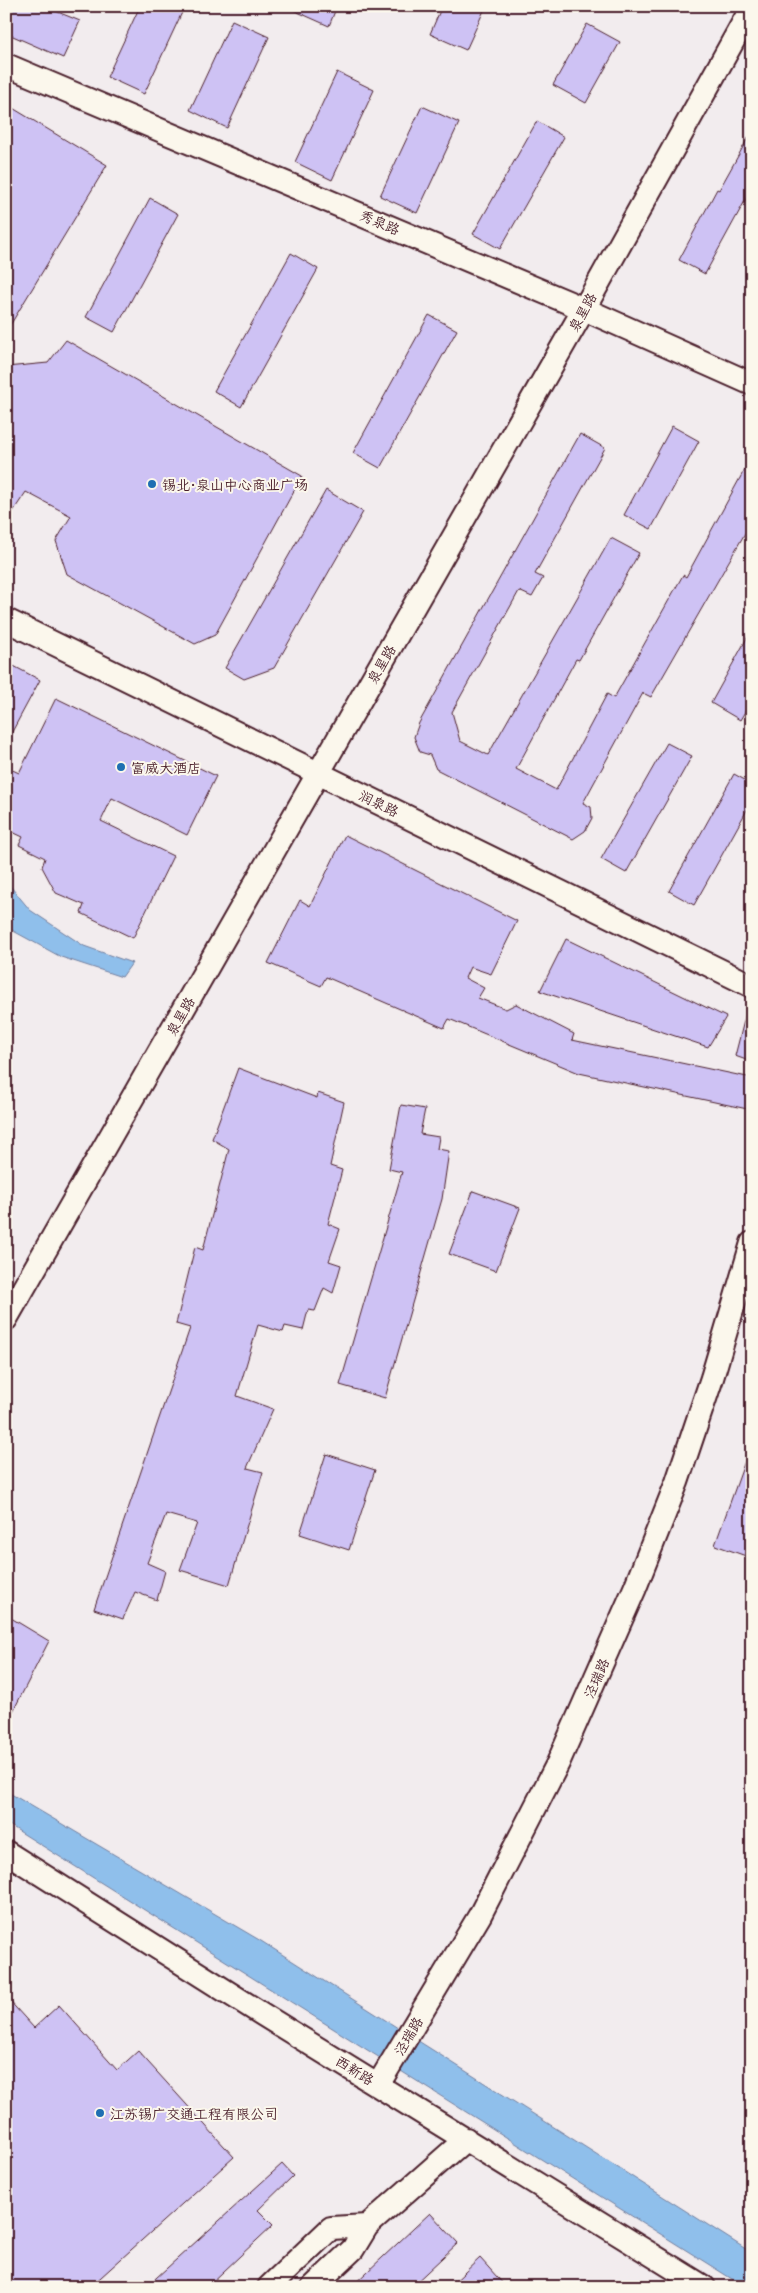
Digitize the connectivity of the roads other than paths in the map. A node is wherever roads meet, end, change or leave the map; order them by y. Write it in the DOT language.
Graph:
graph roads {
  1 [pos="752,7"];
  2 [pos="6,65"];
  3 [pos="584,308"];
  4 [pos="752,384"];
  5 [pos="6,620"];
  6 [pos="318,773"];
  7 [pos="752,986"];
  8 [pos="752,1243"];
  9 [pos="6,1320"];
  10 [pos="6,1852"];
  11 [pos="383,2077"];
  12 [pos="466,2139"];
  13 [pos="367,2226"];
  14 [pos="269,2287"];
  15 [pos="313,2287"];
  16 [pos="704,2287"];
  1 -- 3 [label="street, 泉星路"];
  2 -- 3 [label="street, 秀泉路"];
  3 -- 4 [label="street, 秀泉路"];
  3 -- 6 [label="street, 泉星路"];
  5 -- 6 [label="street, 润泉路"];
  6 -- 7 [label="street, 润泉路"];
  6 -- 9 [label="street, 泉星路"];
  8 -- 11 [label="street, 泾瑞路"];
  10 -- 11 [label="street, 西新路"];
  11 -- 12 [label="street, 西新路"];
  12 -- 13 [label="street"];
  12 -- 16 [label="street, 西新路"];
  13 -- 14 [label="street"];
  13 -- 15 [label="street"];
}
